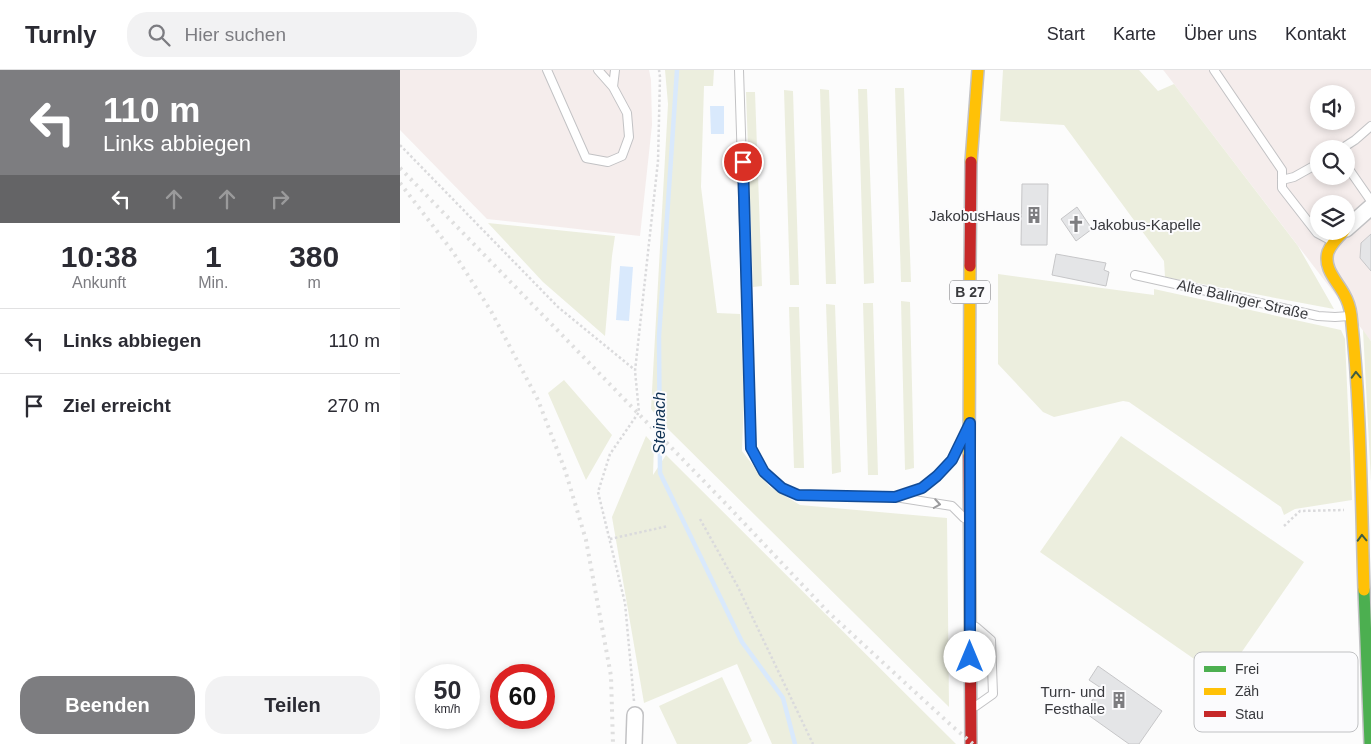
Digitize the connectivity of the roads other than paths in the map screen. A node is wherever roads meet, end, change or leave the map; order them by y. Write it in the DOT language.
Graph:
graph roads {
  1 [pos="547,70"];
  2 [pos="598,70"];
  3 [pos="615,70"];
  4 [pos="739,70"];
  5 [pos="978,70"];
  6 [pos="1214,70"];
  7 [pos="966,79"];
  8 [pos="613,87"];
  9 [pos="1371,126"];
  10 [pos="1355,141"];
  11 [pos="971,162"];
  12 [pos="1310,168"];
  13 [pos="1355,178"];
  14 [pos="1282,180"];
  15 [pos="1371,201"];
  16 [pos="1371,207"];
  17 [pos="1355,221"];
  18 [pos="1333,242"];
  19 [pos="1135,275"];
  20 [pos="1351,319"];
  21 [pos="970,423"];
  22 [pos="895,497"];
  23 [pos="969,526"];
  24 [pos="970,621"];
  25 [pos="970,710"];
  26 [pos="635,716"];
  27 [pos="634,744"];
  28 [pos="971,744"];
  29 [pos="1370,744"];
  1 -- 8 [label="lane"];
  2 -- 8 [label="lane"];
  3 -- 8 [label="lane"];
  4 -- 22 [label="lane"];
  5 -- 11 [label="main road, B 27"];
  6 -- 14 [label="lane"];
  7 -- 11 [label="main road, B 27"];
  9 -- 10 [label="lane"];
  11 -- 21 [label="main road, B 27"];
  12 -- 14 [label="lane"];
  13 -- 15 [label="lane"];
  14 -- 18 [label="lane"];
  16 -- 17 [label="street"];
  18 -- 20 [label="main road"];
  19 -- 20 [label="lane, Alte Balinger Straße"];
  29 -- 20 [label="main road, one-way"];
  21 -- 22 [label="lane"];
  21 -- 23 [label="main road, B 27"];
  22 -- 23 [label="lane, one-way"];
  23 -- 24 [label="main road, B 27"];
  24 -- 25 [label="main road, B 27"];
  24 -- 25 [label="lane"];
  25 -- 28 [label="main road, B 27"];
  26 -- 27 [label="street"];
}
